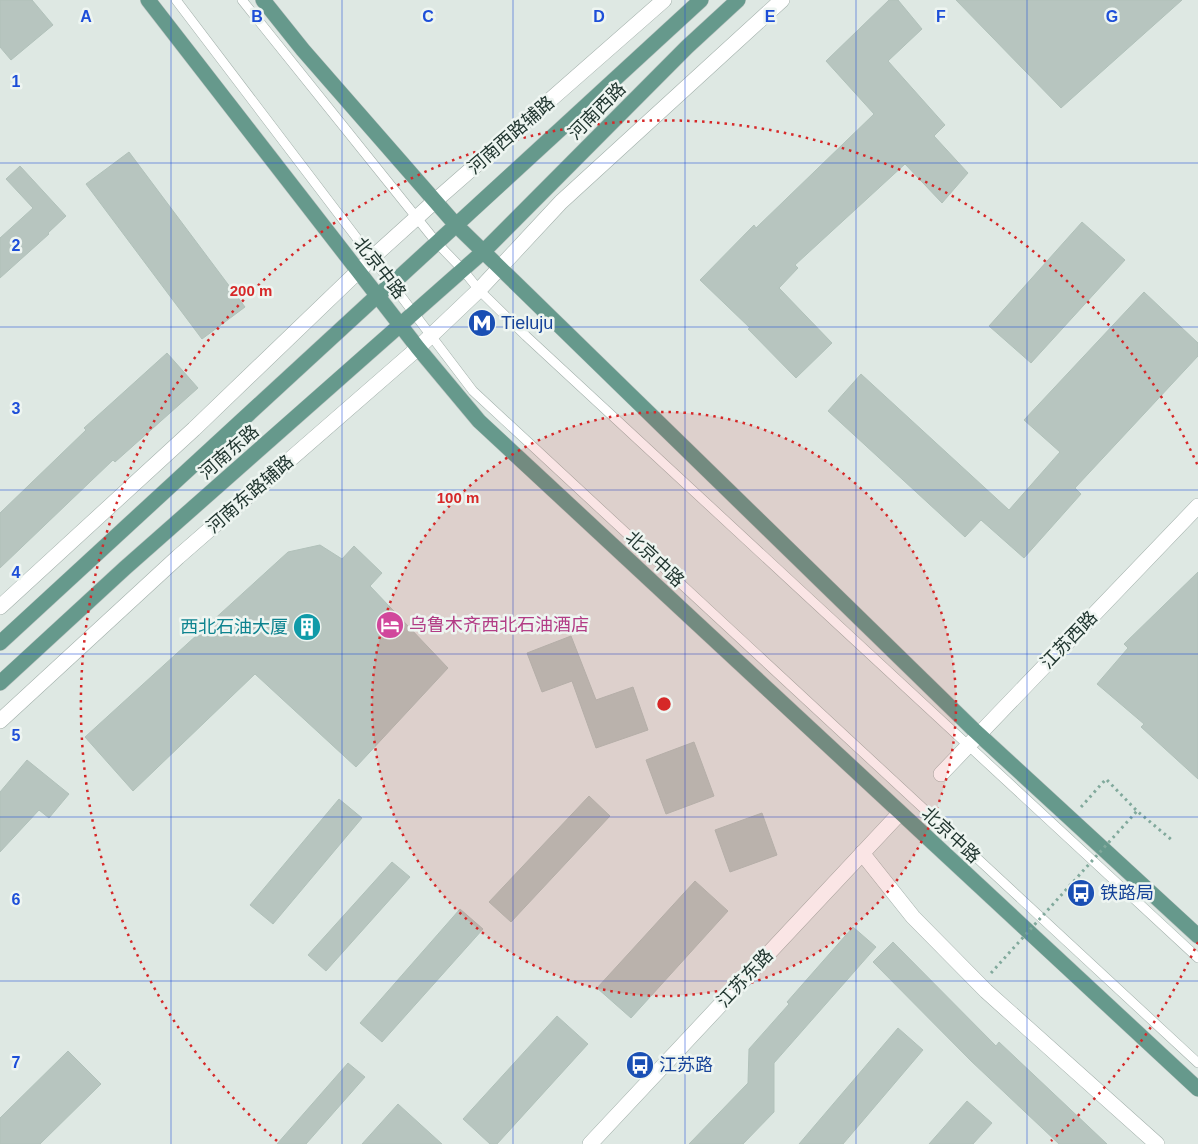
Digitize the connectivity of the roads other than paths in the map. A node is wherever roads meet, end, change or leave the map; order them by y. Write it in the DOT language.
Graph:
graph roads {
  1 [pos="148,0"];
  2 [pos="176,0"];
  3 [pos="242,0"];
  4 [pos="263,0"];
  5 [pos="664,0"];
  6 [pos="701,0"];
  7 [pos="738,0"];
  8 [pos="782,0"];
  9 [pos="435,201"];
  10 [pos="416,218"];
  11 [pos="456,225"];
  12 [pos="437,243"];
  13 [pos="484,251"];
  14 [pos="373,258"];
  15 [pos="500,267"];
  16 [pos="463,270"];
  17 [pos="359,271"];
  18 [pos="393,283"];
  19 [pos="479,290"];
  20 [pos="378,295"];
  21 [pos="415,313"];
  22 [pos="401,326"];
  23 [pos="431,335"];
  24 [pos="418,348"];
  25 [pos="1198,506"];
  26 [pos="0,607"];
  27 [pos="0,643"];
  28 [pos="0,683"];
  29 [pos="0,721"];
  30 [pos="979,734"];
  31 [pos="968,745"];
  32 [pos="941,774"];
  33 [pos="900,813"];
  34 [pos="862,853"];
  35 [pos="1198,936"];
  36 [pos="1198,958"];
  37 [pos="1198,1063"];
  38 [pos="1198,1089"];
  39 [pos="590,1144"];
  40 [pos="1157,1144"];
  1 -- 17 [label="main road, 北京中路"];
  2 -- 14 [label="lane"];
  3 -- 10 [label="lane"];
  4 -- 9 [label="main road"];
  5 -- 9 [label="street, 河南西路辅路"];
  6 -- 11 [label="main road, 河南西路"];
  7 -- 13 [label="main road, 河南西路"];
  8 -- 15 [label="street"];
  9 -- 10 [label="street, 河南西路辅路"];
  9 -- 11 [label="main road"];
  10 -- 12 [label="lane"];
  10 -- 14 [label="street, 河南西路辅路"];
  11 -- 12 [label="main road, 河南东路"];
  11 -- 13 [label="main road"];
  12 -- 16 [label="lane"];
  12 -- 18 [label="main road, 河南东路"];
  13 -- 15 [label="main road"];
  13 -- 16 [label="main road, 河南东路"];
  14 -- 17 [label="street, 河南西路辅路"];
  14 -- 18 [label="lane"];
  15 -- 19 [label="street, 河南东路辅路"];
  15 -- 30 [label="main road"];
  16 -- 19 [label="lane"];
  16 -- 21 [label="main road, 河南东路"];
  17 -- 20 [label="main road, 北京中路"];
  17 -- 26 [label="street"];
  18 -- 20 [label="main road, 河南东路"];
  18 -- 21 [label="lane"];
  19 -- 23 [label="street, 河南东路辅路"];
  19 -- 31 [label="lane"];
  20 -- 22 [label="main road, 北京中路"];
  20 -- 27 [label="main road, 河南东路"];
  21 -- 22 [label="main road, 河南东路"];
  21 -- 23 [label="lane"];
  22 -- 24 [label="main road, 北京中路"];
  22 -- 28 [label="main road, 河南东路"];
  23 -- 24 [label="street, 河南东路辅路"];
  23 -- 37 [label="lane"];
  24 -- 29 [label="street, 河南东路辅路"];
  24 -- 33 [label="main road, 北京中路"];
  25 -- 30 [label="street, 江苏西路"];
  30 -- 31 [label="street, 江苏西路"];
  30 -- 35 [label="main road"];
  31 -- 32 [label="street, 江苏西路"];
  31 -- 36 [label="lane"];
  33 -- 34 [label="street, 江苏东路"];
  33 -- 38 [label="main road, 北京中路"];
  34 -- 39 [label="street, 江苏东路"];
  34 -- 40 [label="street"];
}
